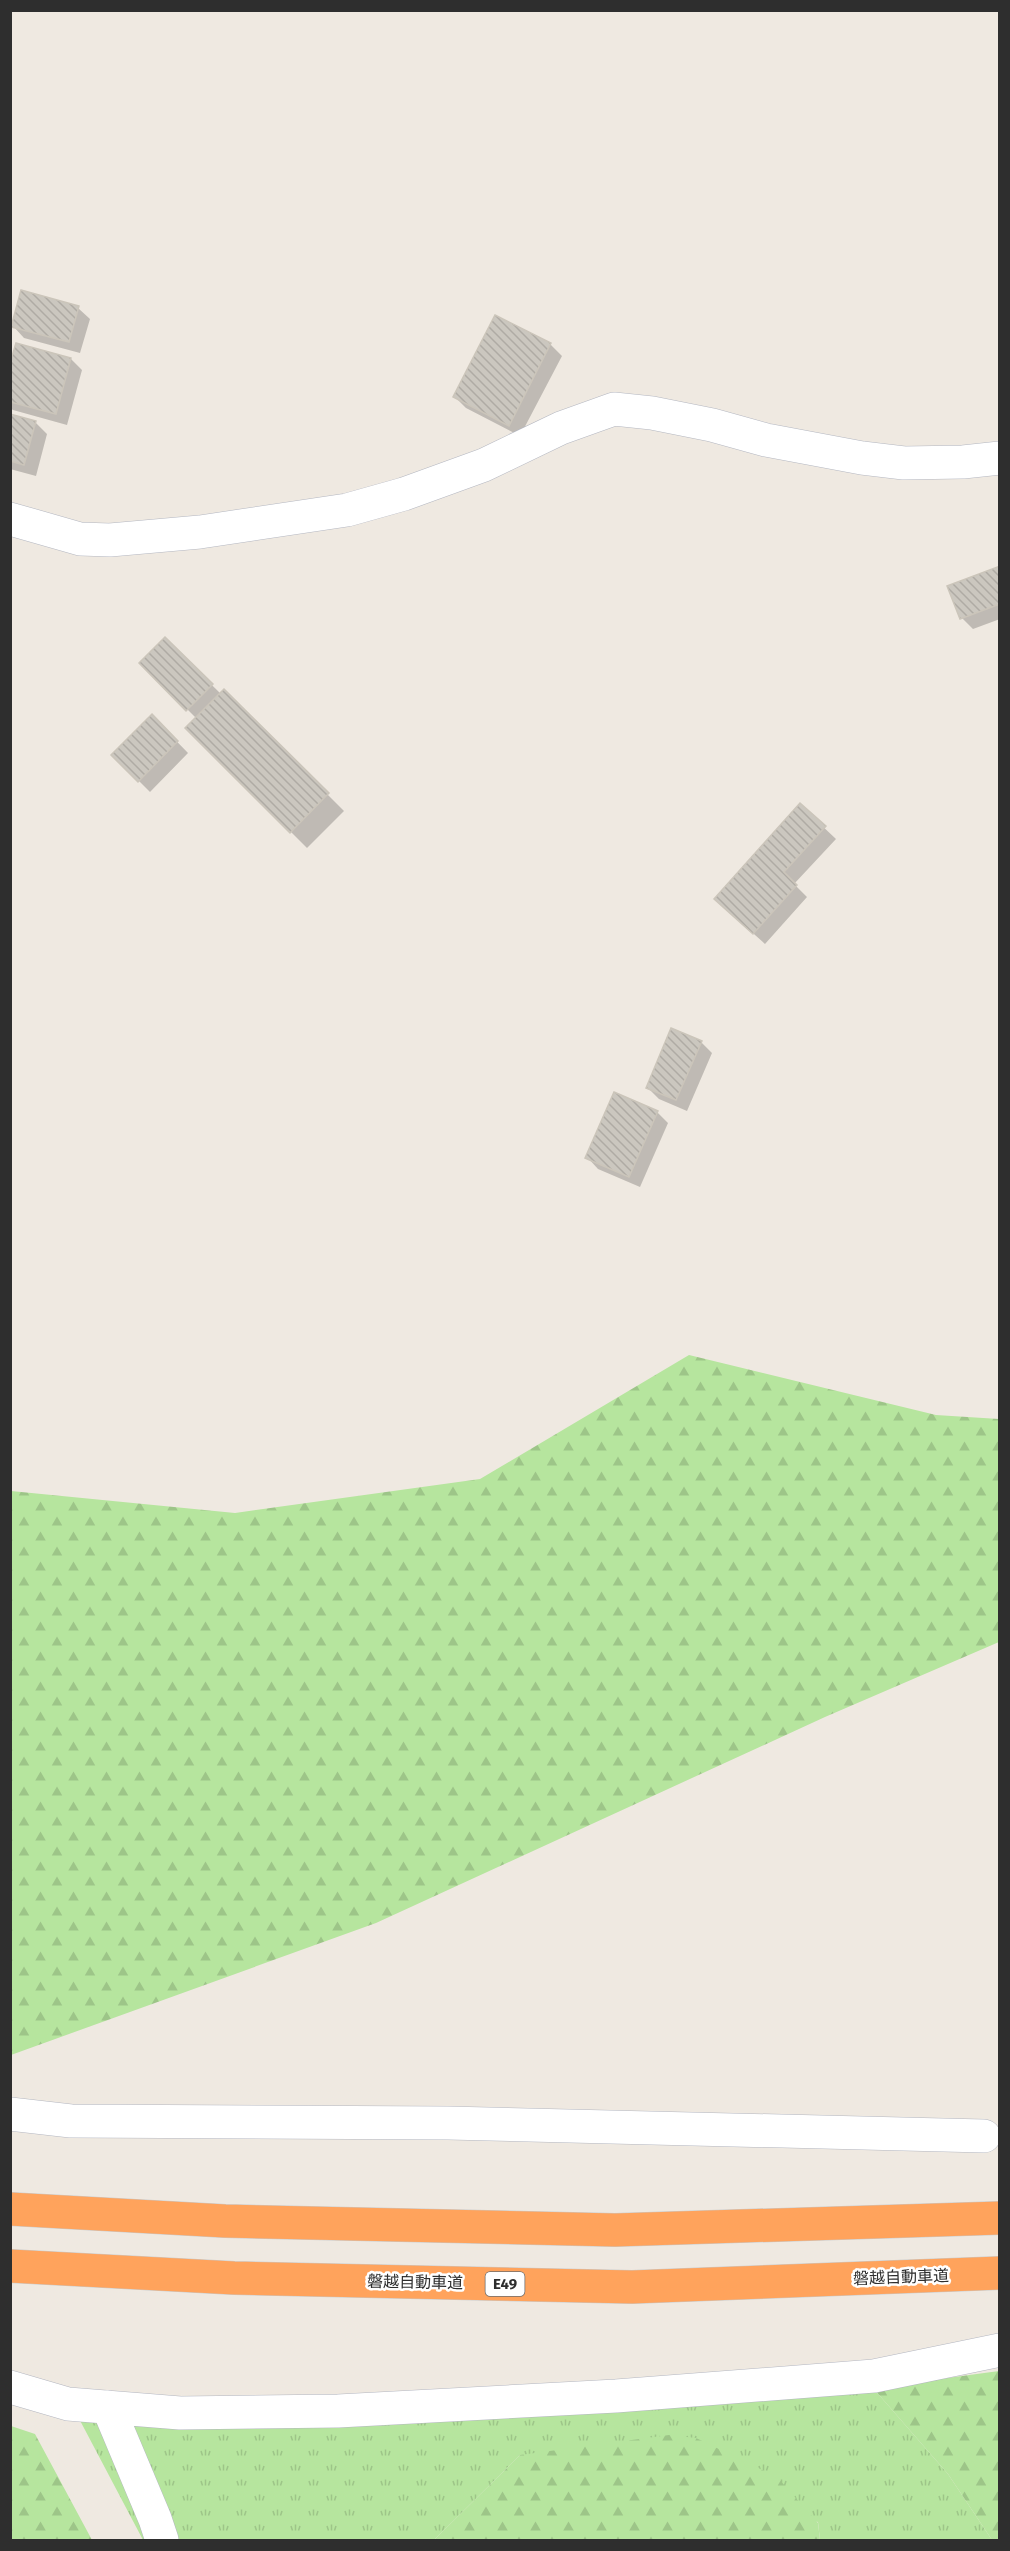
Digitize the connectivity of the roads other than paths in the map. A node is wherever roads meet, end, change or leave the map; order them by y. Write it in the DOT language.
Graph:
graph roads {
  1 [pos="999,458"];
  2 [pos="10,519"];
  3 [pos="10,2114"];
  4 [pos="984,2136"];
  5 [pos="10,2209"];
  6 [pos="999,2218"];
  7 [pos="10,2266"];
  8 [pos="999,2273"];
  9 [pos="999,2350"];
  10 [pos="10,2387"];
  11 [pos="108,2407"];
  12 [pos="162,2541"];
  1 -- 2 [label="street"];
  3 -- 4 [label="street"];
  5 -- 6 [label="highway"];
  7 -- 8 [label="highway, 磐越自動車道 / E49"];
  9 -- 11 [label="street"];
  10 -- 11 [label="street"];
  11 -- 12 [label="street"];
}
